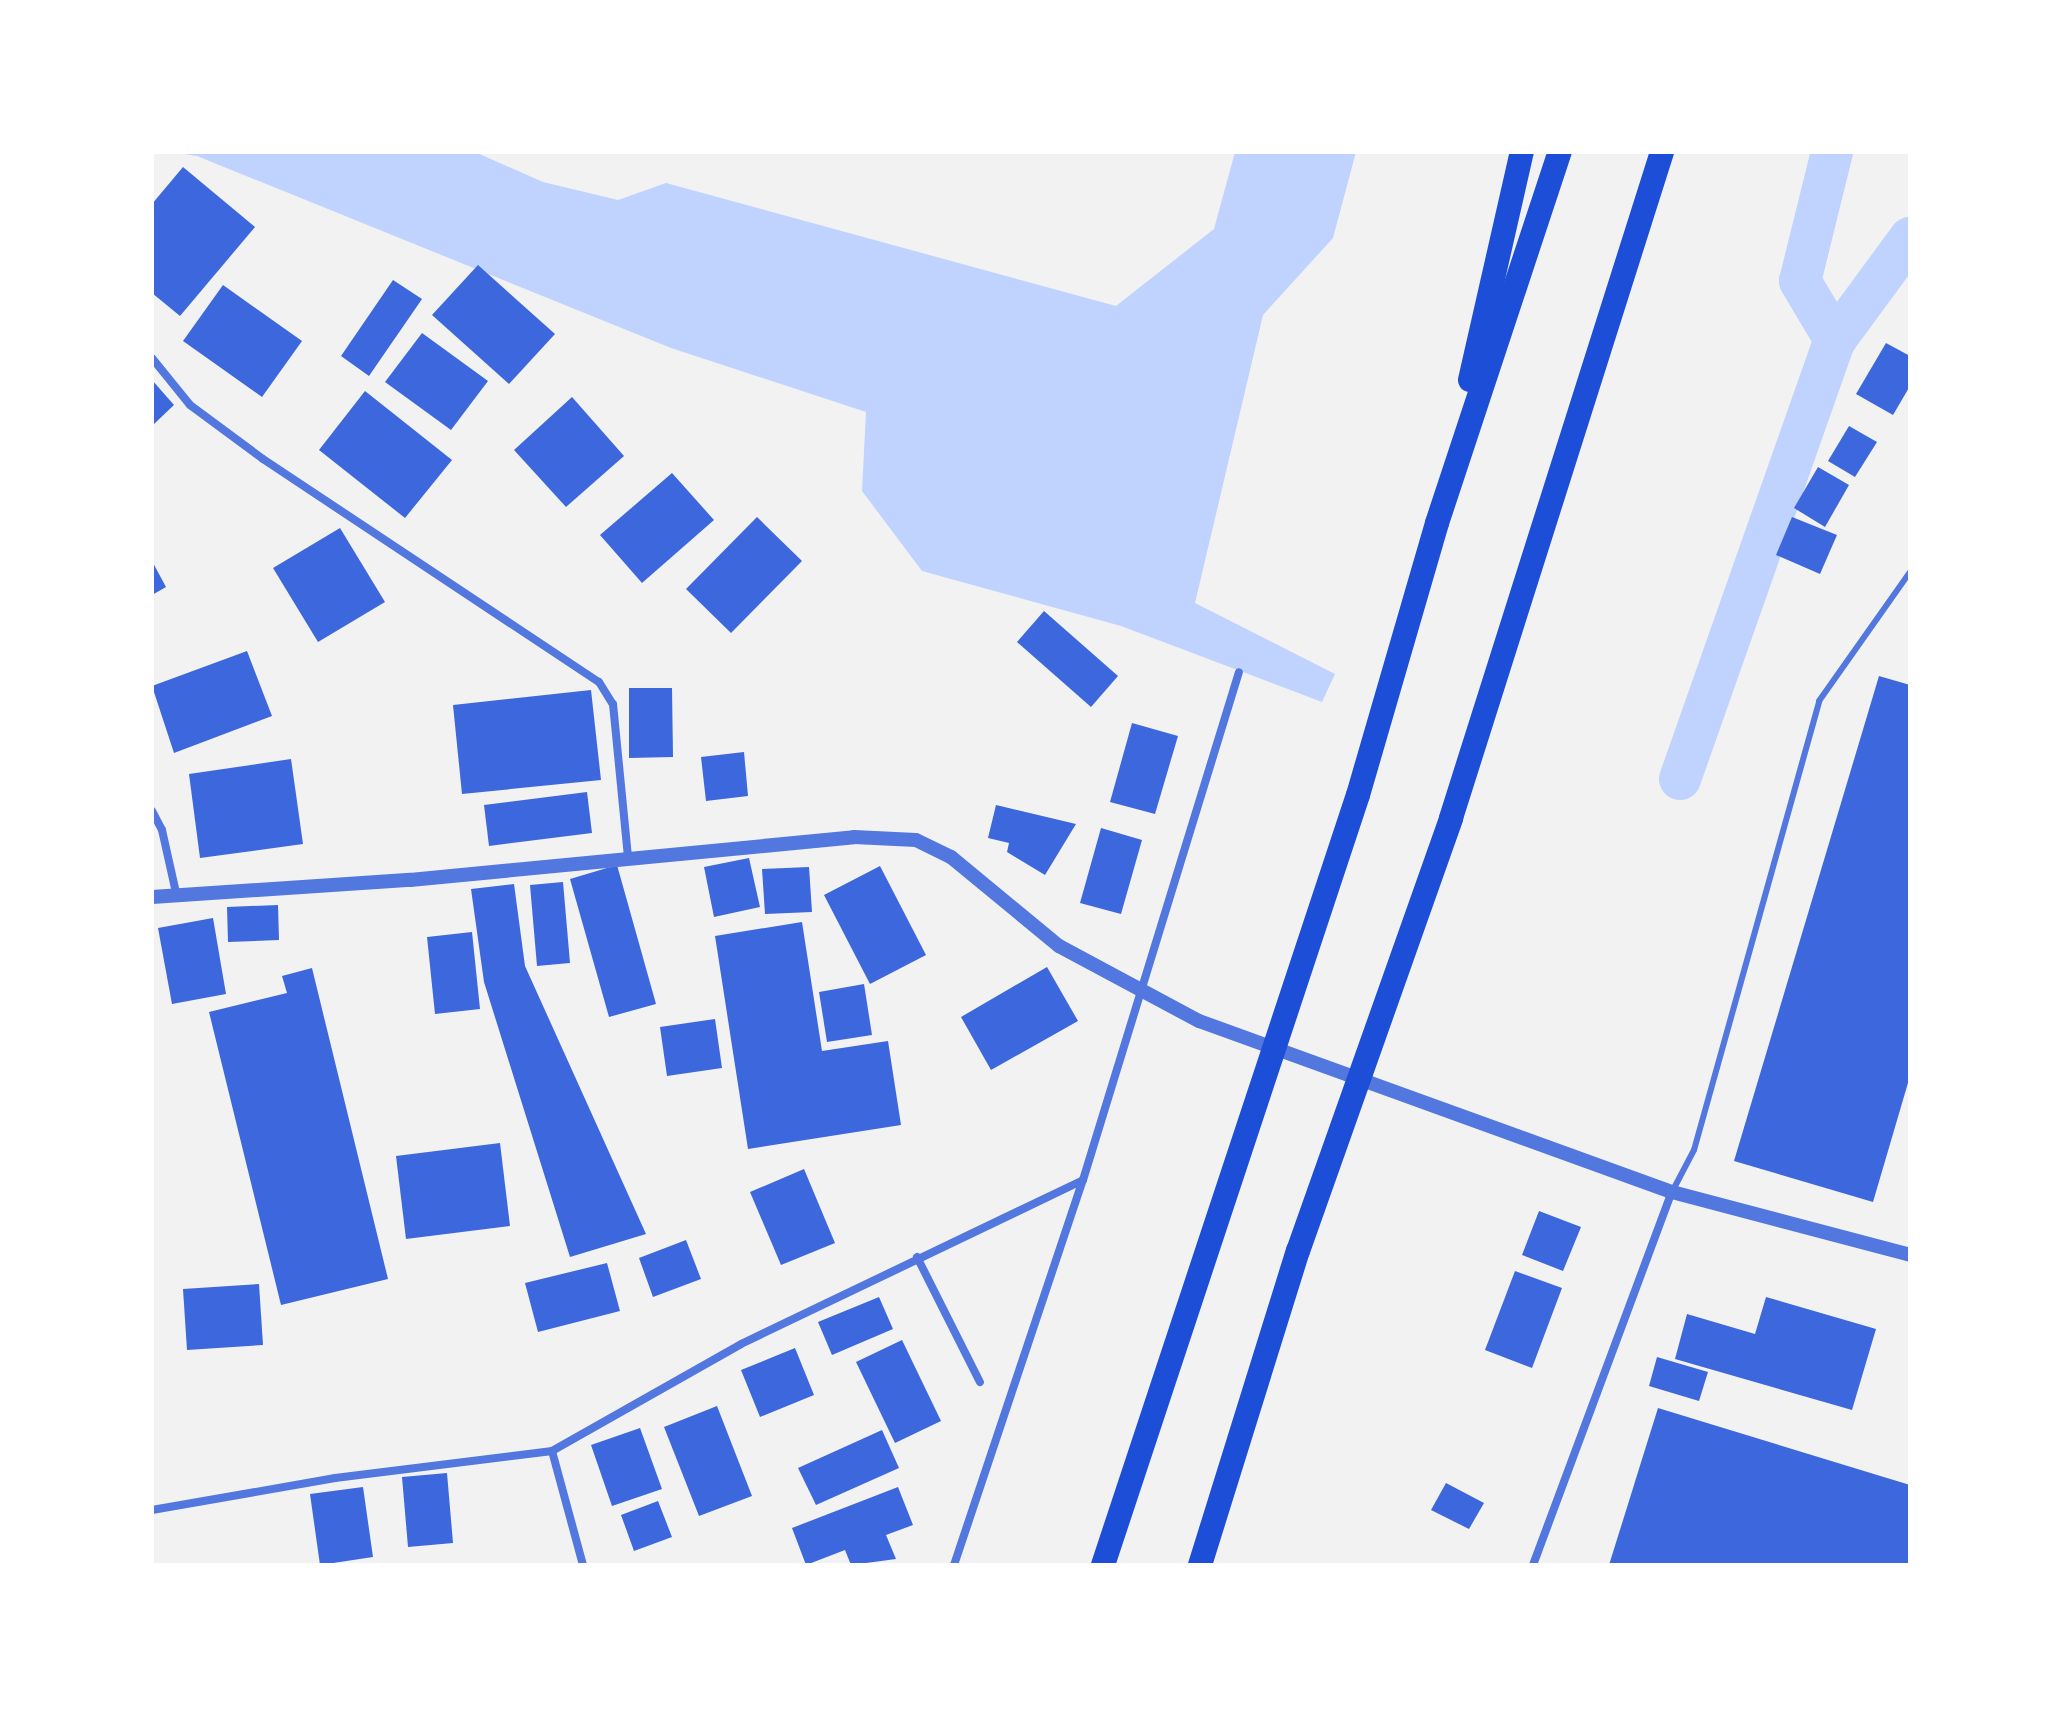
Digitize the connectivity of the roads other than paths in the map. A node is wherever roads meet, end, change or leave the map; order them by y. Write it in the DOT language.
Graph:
graph roads {
  1 [pos="1522,152"];
  2 [pos="1560,152"];
  3 [pos="1662,152"];
  4 [pos="152,358"];
  5 [pos="1437,523"];
  6 [pos="1910,572"];
  7 [pos="1239,672"];
  8 [pos="152,811"];
  9 [pos="628,857"];
  10 [pos="152,897"];
  11 [pos="178,897"];
  12 [pos="1137,990"];
  13 [pos="1083,1180"];
  14 [pos="1672,1192"];
  15 [pos="1910,1255"];
  16 [pos="917,1257"];
  17 [pos="980,1382"];
  18 [pos="552,1451"];
  19 [pos="152,1510"];
  20 [pos="583,1565"];
  21 [pos="954,1565"];
  22 [pos="1103,1565"];
  23 [pos="1200,1565"];
  24 [pos="1533,1565"];
  1 -- 5 [label="highway"];
  2 -- 5 [label="highway"];
  3 -- 23 [label="highway"];
  4 -- 9 [label="street"];
  5 -- 22 [label="highway"];
  6 -- 14 [label="lane"];
  7 -- 12 [label="street"];
  8 -- 11 [label="street"];
  9 -- 11 [label="street"];
  9 -- 12 [label="street"];
  10 -- 11 [label="street"];
  12 -- 13 [label="street"];
  12 -- 14 [label="street"];
  13 -- 16 [label="street"];
  13 -- 21 [label="street"];
  14 -- 15 [label="street"];
  14 -- 24 [label="street"];
  16 -- 17 [label="street"];
  16 -- 18 [label="street"];
  18 -- 19 [label="street"];
  18 -- 20 [label="street"];
}
